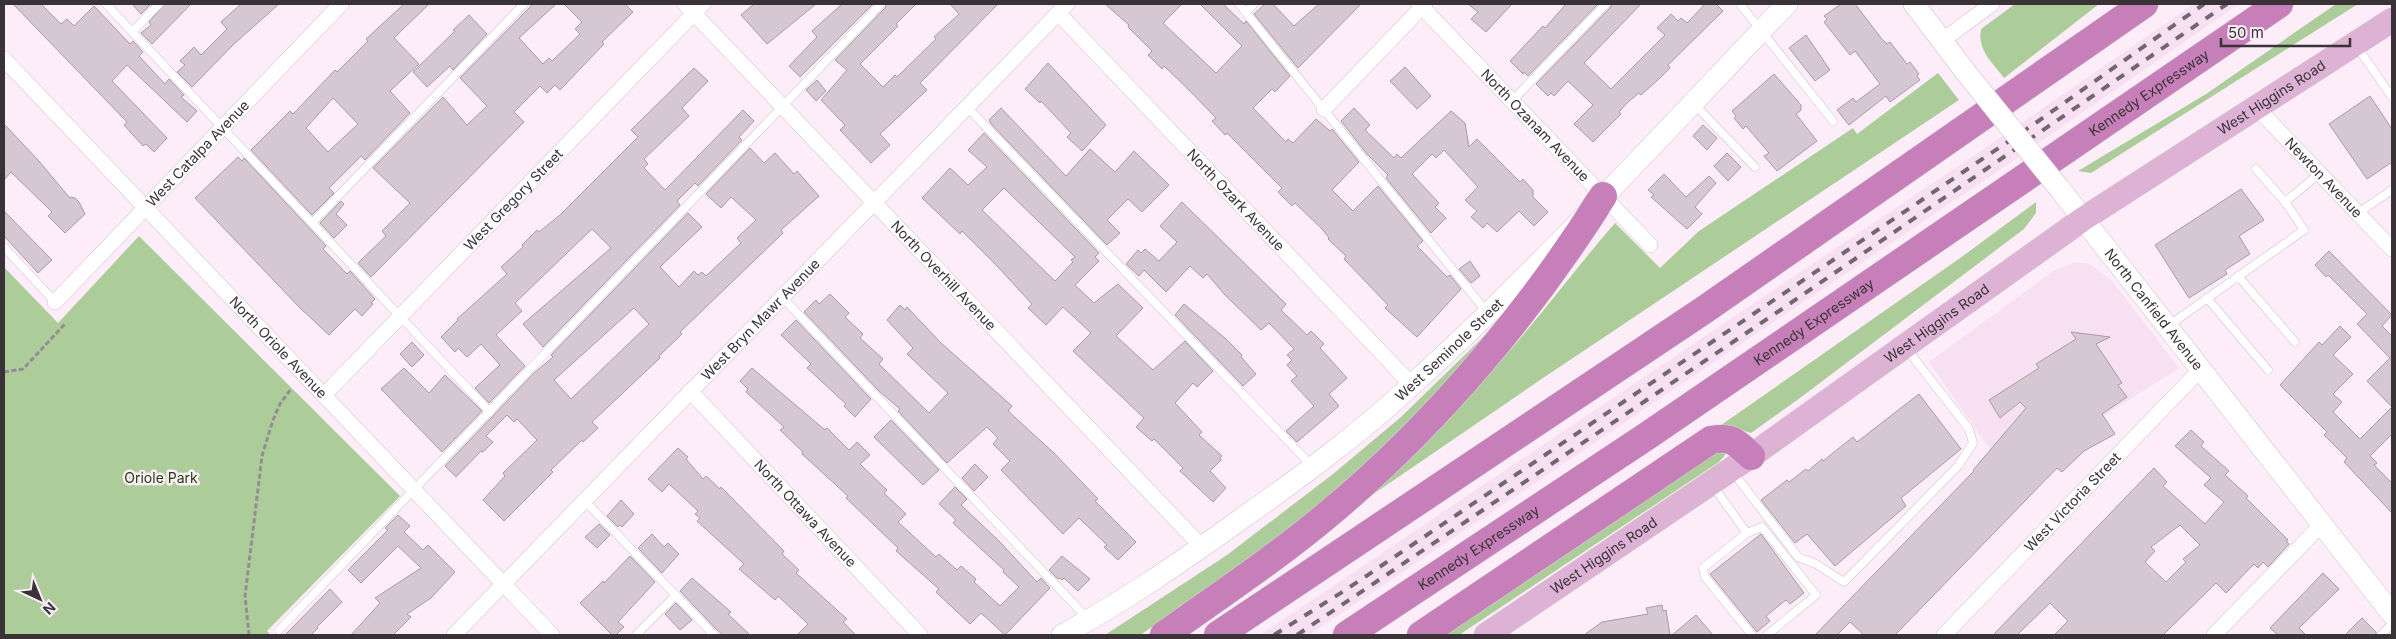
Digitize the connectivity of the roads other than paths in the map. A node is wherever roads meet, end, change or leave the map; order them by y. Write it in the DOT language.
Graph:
graph roads {
  1 [pos="106,4"];
  2 [pos="159,4"];
  3 [pos="341,4"];
  4 [pos="524,4"];
  5 [pos="881,4"];
  6 [pos="1239,4"];
  7 [pos="1254,4"];
  8 [pos="1606,4"];
  9 [pos="1740,4"];
  10 [pos="1787,4"];
  11 [pos="1914,4"];
  12 [pos="1992,4"];
  13 [pos="2144,4"];
  14 [pos="2278,4"];
  15 [pos="1422,5"];
  16 [pos="694,7"];
  17 [pos="1063,8"];
  18 [pos="1246,12"];
  19 [pos="2392,20"];
  20 [pos="1762,31"];
  21 [pos="132,32"];
  22 [pos="1943,40"];
  23 [pos="2354,44"];
  24 [pos="4,59"];
  25 [pos="2392,97"];
  26 [pos="1512,101"];
  27 [pos="1692,102"];
  28 [pos="2256,106"];
  29 [pos="783,107"];
  30 [pos="967,107"];
  31 [pos="1324,109"];
  32 [pos="1833,120"];
  33 [pos="222,127"];
  34 [pos="1755,167"];
  35 [pos="2256,169"];
  36 [pos="2320,173"];
  37 [pos="2392,190"];
  38 [pos="1603,196"];
  39 [pos="874,202"];
  40 [pos="2285,202"];
  41 [pos="145,208"];
  42 [pos="2358,213"];
  43 [pos="2083,219"];
  44 [pos="312,223"];
  45 [pos="1650,245"];
  46 [pos="4,247"];
  47 [pos="2392,249"];
  48 [pos="2238,276"];
  49 [pos="782,297"];
  50 [pos="2207,298"];
  51 [pos="55,302"];
  52 [pos="1488,313"];
  53 [pos="400,316"];
  54 [pos="2167,326"];
  55 [pos="2295,342"];
  56 [pos="1905,346"];
  57 [pos="2201,369"];
  58 [pos="2268,370"];
  59 [pos="1412,385"];
  60 [pos="690,391"];
  61 [pos="324,395"];
  62 [pos="490,412"];
  63 [pos="1741,462"];
  64 [pos="1314,468"];
  65 [pos="1710,483"];
  66 [pos="414,490"];
  67 [pos="584,500"];
  68 [pos="2322,524"];
  69 [pos="1747,533"];
  70 [pos="1202,547"];
  71 [pos="503,583"];
  72 [pos="676,595"];
  73 [pos="2392,614"];
  74 [pos="1089,620"];
  75 [pos="2392,624"];
  76 [pos="279,630"];
  77 [pos="454,635"];
  78 [pos="552,635"];
  79 [pos="636,635"];
  80 [pos="714,635"];
  81 [pos="920,635"];
  82 [pos="1062,635"];
  83 [pos="1164,635"];
  84 [pos="1218,635"];
  85 [pos="1347,635"];
  86 [pos="1421,635"];
  87 [pos="1486,635"];
  88 [pos="1752,635"];
  89 [pos="1767,635"];
  90 [pos="1944,635"];
  91 [pos="2214,635"];
  92 [pos="2381,635"];
  1 -- 21 [label="lane"];
  2 -- 21 [label="lane"];
  3 -- 33 [label="street, West Catalpa Avenue"];
  4 -- 44 [label="lane"];
  5 -- 29 [label="lane"];
  6 -- 18 [label="lane"];
  7 -- 18 [label="lane"];
  8 -- 26 [label="lane"];
  9 -- 20 [label="lane"];
  10 -- 20 [label="street, West Seminole Street"];
  11 -- 22 [label="street, North Canfield Avenue"];
  12 -- 22 [label="street"];
  13 -- 84 [label="highway"];
  14 -- 85 [label="highway, Kennedy Expressway"];
  15 -- 26 [label="street, North Ozanam Avenue"];
  15 -- 31 [label="street"];
  16 -- 29 [label="street, North Overhill Avenue"];
  16 -- 53 [label="street, West Gregory Street"];
  17 -- 30 [label="street, West Bryn Mawr Avenue"];
  17 -- 59 [label="street, North Ozark Avenue"];
  18 -- 31 [label="lane"];
  19 -- 23 [label="main road, West Higgins Road"];
  20 -- 27 [label="street, West Seminole Street"];
  20 -- 32 [label="lane"];
  21 -- 33 [label="lane"];
  22 -- 43 [label="street, North Canfield Avenue, bridge"];
  23 -- 25 [label="lane"];
  23 -- 28 [label="main road, West Higgins Road"];
  24 -- 41 [label="street, North Oriole Avenue"];
  26 -- 38 [label="street, North Ozanam Avenue"];
  27 -- 34 [label="lane"];
  27 -- 38 [label="street, West Seminole Street"];
  28 -- 36 [label="street, Newton Avenue"];
  28 -- 43 [label="main road, West Higgins Road"];
  29 -- 39 [label="street, North Overhill Avenue"];
  29 -- 62 [label="lane"];
  30 -- 39 [label="street, West Bryn Mawr Avenue"];
  30 -- 64 [label="lane"];
  31 -- 52 [label="lane"];
  33 -- 41 [label="street, West Catalpa Avenue"];
  33 -- 44 [label="lane"];
  35 -- 40 [label="lane"];
  36 -- 40 [label="lane"];
  36 -- 42 [label="street, Newton Avenue"];
  37 -- 42 [label="lane"];
  38 -- 45 [label="street, North Ozanam Avenue"];
  38 -- 52 [label="street, West Seminole Street"];
  38 -- 83 [label="highway"];
  39 -- 49 [label="street, West Bryn Mawr Avenue"];
  39 -- 70 [label="street, North Overhill Avenue"];
  40 -- 48 [label="lane"];
  41 -- 51 [label="street, West Catalpa Avenue"];
  41 -- 61 [label="street, North Oriole Avenue"];
  42 -- 47 [label="street, Newton Avenue"];
  43 -- 54 [label="street, North Canfield Avenue"];
  43 -- 56 [label="main road, West Higgins Road"];
  44 -- 53 [label="lane"];
  46 -- 51 [label="lane"];
  48 -- 50 [label="lane"];
  48 -- 55 [label="lane"];
  49 -- 60 [label="street, West Bryn Mawr Avenue"];
  49 -- 74 [label="lane"];
  50 -- 54 [label="lane"];
  50 -- 58 [label="lane"];
  52 -- 59 [label="street, West Seminole Street"];
  53 -- 61 [label="street, West Gregory Street"];
  53 -- 62 [label="lane"];
  54 -- 57 [label="street, North Canfield Avenue"];
  56 -- 63 [label="main road, West Higgins Road"];
  56 -- 63 [label="lane"];
  57 -- 68 [label="street, North Canfield Avenue"];
  57 -- 90 [label="street, West Victoria Street"];
  59 -- 64 [label="street, West Seminole Street"];
  60 -- 67 [label="street, West Bryn Mawr Avenue"];
  60 -- 81 [label="street, North Ottawa Avenue"];
  61 -- 66 [label="street, North Oriole Avenue"];
  62 -- 66 [label="lane"];
  63 -- 65 [label="main road, West Higgins Road"];
  63 -- 86 [label="highway"];
  64 -- 70 [label="street, West Seminole Street"];
  65 -- 69 [label="lane"];
  65 -- 87 [label="main road, West Higgins Road"];
  66 -- 71 [label="street, North Oriole Avenue"];
  66 -- 76 [label="lane"];
  67 -- 71 [label="street, West Bryn Mawr Avenue"];
  67 -- 72 [label="lane"];
  68 -- 73 [label="street, North Canfield Avenue"];
  68 -- 91 [label="street"];
  69 -- 88 [label="lane"];
  69 -- 89 [label="lane"];
  70 -- 74 [label="street, West Seminole Street"];
  71 -- 77 [label="street, West Bryn Mawr Avenue"];
  71 -- 78 [label="street, North Oriole Avenue"];
  72 -- 79 [label="lane"];
  72 -- 80 [label="lane"];
  74 -- 82 [label="street, West Seminole Street"];
  75 -- 92 [label="lane"];
}
